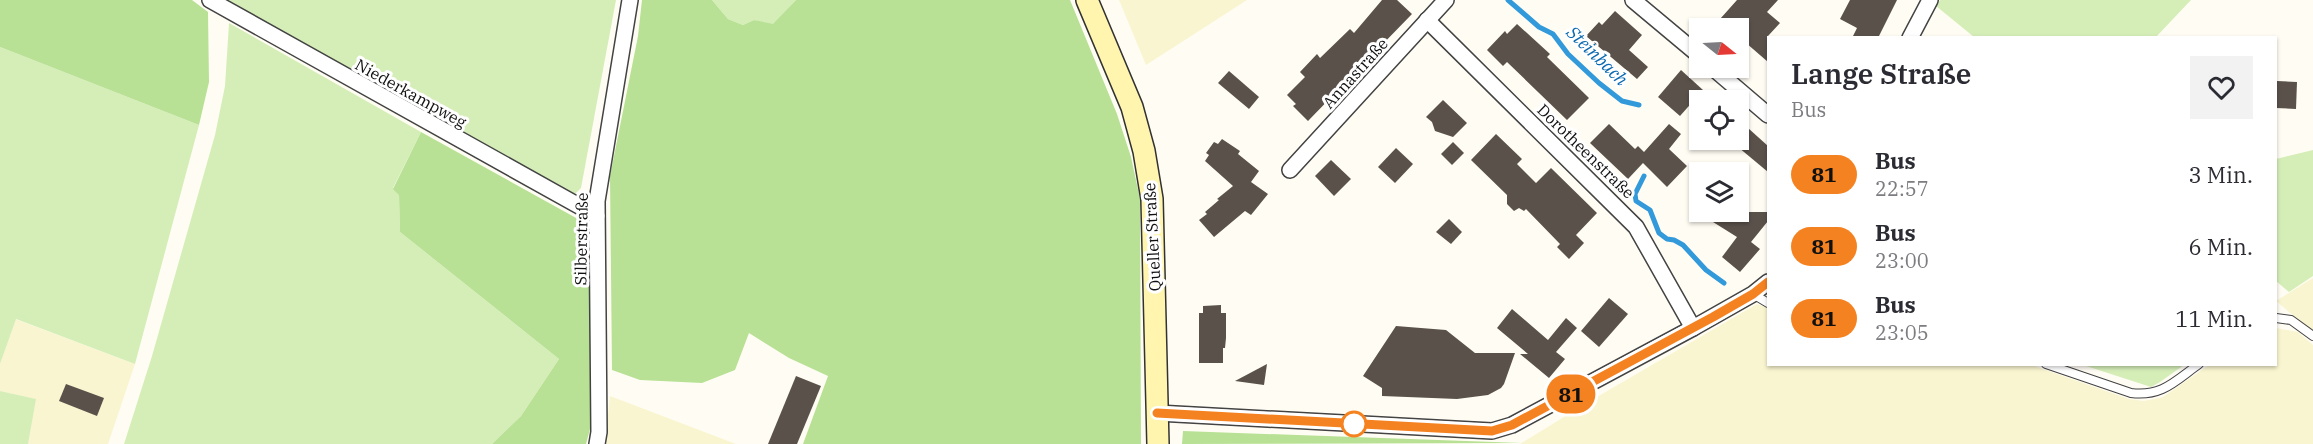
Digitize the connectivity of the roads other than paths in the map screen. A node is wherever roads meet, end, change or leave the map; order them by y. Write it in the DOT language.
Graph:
graph roads {
  1 [pos="210,0"];
  2 [pos="630,0"];
  3 [pos="1087,0"];
  4 [pos="1446,0"];
  5 [pos="1633,0"];
  6 [pos="1930,0"];
  7 [pos="1426,20"];
  8 [pos="1911,36"];
  9 [pos="1689,47"];
  10 [pos="1725,78"];
  11 [pos="1767,114"];
  12 [pos="1290,170"];
  13 [pos="597,216"];
  14 [pos="1767,283"];
  15 [pos="1753,294"];
  16 [pos="1767,302"];
  17 [pos="2277,318"];
  18 [pos="1693,328"];
  19 [pos="2313,336"];
  20 [pos="2052,366"];
  21 [pos="2196,366"];
  22 [pos="1157,413"];
  23 [pos="597,444"];
  24 [pos="1158,444"];
  1 -- 13 [label="street, Niederkampweg"];
  2 -- 13 [label="street, Silberstraße"];
  3 -- 22 [label="street, Queller Straße"];
  4 -- 7 [label="street, Annastraße"];
  5 -- 9 [label="street"];
  6 -- 8 [label="street"];
  7 -- 12 [label="street, Annastraße"];
  7 -- 18 [label="street, Dorotheenstraße"];
  10 -- 11 [label="street"];
  13 -- 23 [label="street, Silberstraße"];
  14 -- 15 [label="street"];
  15 -- 16 [label="lane"];
  15 -- 18 [label="street"];
  17 -- 19 [label="lane"];
  18 -- 22 [label="street"];
  20 -- 21 [label="lane"];
  22 -- 24 [label="street, Queller Straße"];
}
